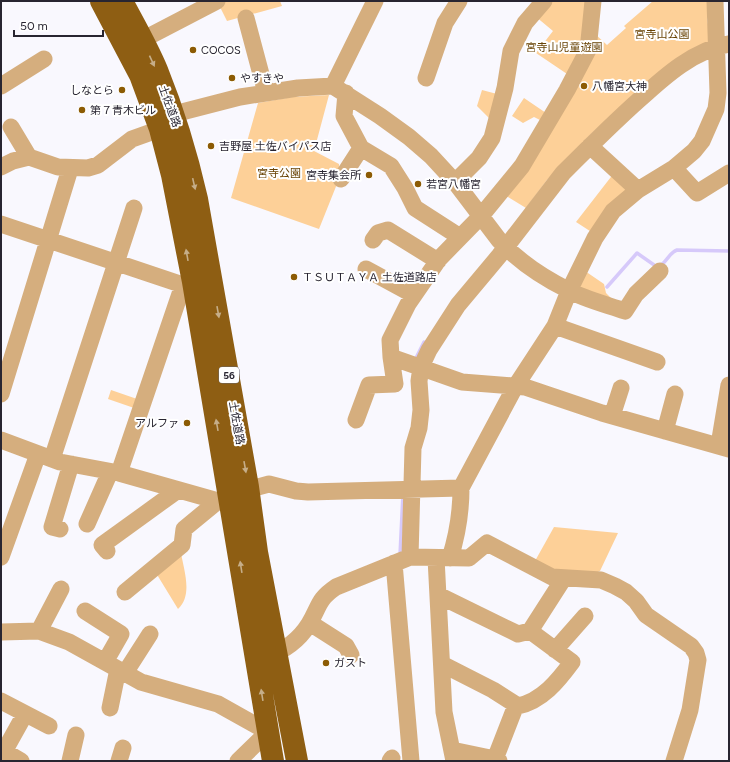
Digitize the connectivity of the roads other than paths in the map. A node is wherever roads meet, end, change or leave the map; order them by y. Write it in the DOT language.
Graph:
graph roads {
  1 [pos="101,1"];
  2 [pos="122,1"];
  3 [pos="375,1"];
  4 [pos="459,1"];
  5 [pos="544,1"];
  6 [pos="593,1"];
  7 [pos="715,1"];
  8 [pos="206,4"];
  9 [pos="246,18"];
  10 [pos="142,40"];
  11 [pos="721,43"];
  12 [pos="44,59"];
  13 [pos="426,78"];
  14 [pos="1,86"];
  15 [pos="266,93"];
  16 [pos="342,95"];
  17 [pos="722,109"];
  18 [pos="167,122"];
  19 [pos="11,127"];
  20 [pos="590,146"];
  21 [pos="361,148"];
  22 [pos="29,157"];
  23 [pos="1,167"];
  24 [pos="674,168"];
  25 [pos="69,172"];
  26 [pos="729,173"];
  27 [pos="341,179"];
  28 [pos="455,182"];
  29 [pos="638,190"];
  30 [pos="134,208"];
  31 [pos="1,224"];
  32 [pos="471,226"];
  33 [pos="48,240"];
  34 [pos="373,240"];
  35 [pos="496,245"];
  36 [pos="438,261"];
  37 [pos="116,262"];
  38 [pos="366,268"];
  39 [pos="660,271"];
  40 [pos="196,282"];
  41 [pos="569,291"];
  42 [pos="414,295"];
  43 [pos="555,326"];
  44 [pos="654,356"];
  45 [pos="398,359"];
  46 [pos="421,367"];
  47 [pos="729,385"];
  48 [pos="515,387"];
  49 [pos="621,388"];
  50 [pos="1,394"];
  51 [pos="675,394"];
  52 [pos="612,416"];
  53 [pos="356,420"];
  54 [pos="665,431"];
  55 [pos="1,440"];
  56 [pos="724,447"];
  57 [pos="45,456"];
  58 [pos="71,464"];
  59 [pos="115,472"];
  60 [pos="460,488"];
  61 [pos="178,490"];
  62 [pos="405,490"];
  63 [pos="232,497"];
  64 [pos="87,524"];
  65 [pos="60,529"];
  66 [pos="107,551"];
  67 [pos="1,557"];
  68 [pos="443,558"];
  69 [pos="402,560"];
  70 [pos="564,578"];
  71 [pos="61,589"];
  72 [pos="125,592"];
  73 [pos="438,596"];
  74 [pos="85,611"];
  75 [pos="585,616"];
  76 [pos="310,623"];
  77 [pos="39,631"];
  78 [pos="530,631"];
  79 [pos="1,632"];
  80 [pos="150,634"];
  81 [pos="555,650"];
  82 [pos="277,654"];
  83 [pos="351,655"];
  84 [pos="256,660"];
  85 [pos="442,664"];
  86 [pos="116,668"];
  87 [pos="3,695"];
  88 [pos="516,705"];
  89 [pos="110,708"];
  90 [pos="25,714"];
  91 [pos="49,726"];
  92 [pos="268,732"];
  93 [pos="76,734"];
  94 [pos="3,754"];
  95 [pos="453,755"];
  96 [pos="497,760"];
  97 [pos="21,761"];
  98 [pos="70,761"];
  99 [pos="238,761"];
  100 [pos="273,761"];
  101 [pos="297,761"];
  102 [pos="411,761"];
  103 [pos="674,761"];
  1 -- 18 [label="highway, 土佐道路 / 56"];
  2 -- 10 [label="highway, 土佐道路 / 56"];
  3 -- 16 [label="street"];
  4 -- 13 [label="street"];
  5 -- 28 [label="street"];
  6 -- 32 [label="street"];
  7 -- 11 [label="street"];
  8 -- 10 [label="street"];
  9 -- 15 [label="street"];
  10 -- 18 [label="highway, 土佐道路 / 56, one-way"];
  11 -- 17 [label="street"];
  11 -- 20 [label="street"];
  12 -- 14 [label="street"];
  15 -- 16 [label="street"];
  15 -- 18 [label="street"];
  16 -- 21 [label="street"];
  16 -- 28 [label="street"];
  17 -- 24 [label="street"];
  18 -- 25 [label="street"];
  18 -- 40 [label="highway, 土佐道路 / 56"];
  19 -- 22 [label="street"];
  20 -- 29 [label="street"];
  20 -- 35 [label="street"];
  21 -- 27 [label="street"];
  21 -- 32 [label="street"];
  22 -- 23 [label="street"];
  22 -- 25 [label="street"];
  24 -- 26 [label="street"];
  24 -- 29 [label="street"];
  25 -- 33 [label="street"];
  28 -- 32 [label="street"];
  29 -- 41 [label="street"];
  30 -- 37 [label="street"];
  31 -- 33 [label="street"];
  32 -- 35 [label="street"];
  32 -- 36 [label="street"];
  33 -- 37 [label="street"];
  33 -- 50 [label="street"];
  34 -- 36 [label="street"];
  35 -- 41 [label="street"];
  35 -- 46 [label="street"];
  36 -- 42 [label="street"];
  37 -- 40 [label="street"];
  37 -- 57 [label="street"];
  38 -- 42 [label="street"];
  39 -- 41 [label="street"];
  40 -- 59 [label="street"];
  40 -- 63 [label="highway, 土佐道路 / 56"];
  41 -- 43 [label="street"];
  42 -- 45 [label="street"];
  43 -- 44 [label="street"];
  43 -- 48 [label="street"];
  45 -- 46 [label="street"];
  45 -- 53 [label="street"];
  46 -- 48 [label="street"];
  46 -- 62 [label="street"];
  47 -- 56 [label="street"];
  48 -- 52 [label="street"];
  48 -- 60 [label="street"];
  49 -- 52 [label="street"];
  51 -- 54 [label="street"];
  52 -- 54 [label="street"];
  54 -- 56 [label="street"];
  55 -- 57 [label="street"];
  57 -- 58 [label="street"];
  57 -- 67 [label="street"];
  58 -- 59 [label="street"];
  58 -- 65 [label="street"];
  59 -- 61 [label="street"];
  59 -- 64 [label="street"];
  60 -- 62 [label="street"];
  60 -- 68 [label="street"];
  61 -- 63 [label="street"];
  61 -- 66 [label="street"];
  62 -- 63 [label="street"];
  62 -- 69 [label="street"];
  63 -- 72 [label="street"];
  63 -- 82 [label="highway, 土佐道路 / 56"];
  84 -- 63 [label="highway, 土佐道路 / 56, one-way"];
  68 -- 69 [label="street"];
  68 -- 70 [label="street"];
  68 -- 73 [label="street"];
  69 -- 76 [label="street"];
  69 -- 102 [label="street"];
  70 -- 78 [label="street"];
  70 -- 103 [label="street"];
  71 -- 77 [label="street"];
  73 -- 78 [label="street"];
  73 -- 85 [label="street"];
  74 -- 86 [label="street"];
  75 -- 81 [label="street"];
  76 -- 82 [label="street"];
  76 -- 83 [label="street"];
  77 -- 79 [label="street"];
  77 -- 86 [label="street"];
  78 -- 81 [label="street"];
  80 -- 86 [label="street"];
  81 -- 88 [label="street"];
  82 -- 84 [label="street"];
  82 -- 101 [label="highway, 土佐道路 / 56"];
  92 -- 84 [label="highway, 土佐道路 / 56, one-way"];
  85 -- 88 [label="street"];
  85 -- 95 [label="street"];
  86 -- 89 [label="street"];
  86 -- 92 [label="street"];
  87 -- 90 [label="street"];
  88 -- 96 [label="street"];
  90 -- 91 [label="street"];
  90 -- 94 [label="street"];
  92 -- 99 [label="street"];
  92 -- 100 [label="highway, 土佐道路 / 56"];
  93 -- 98 [label="street"];
  94 -- 97 [label="street"];
  95 -- 96 [label="street"];
}
